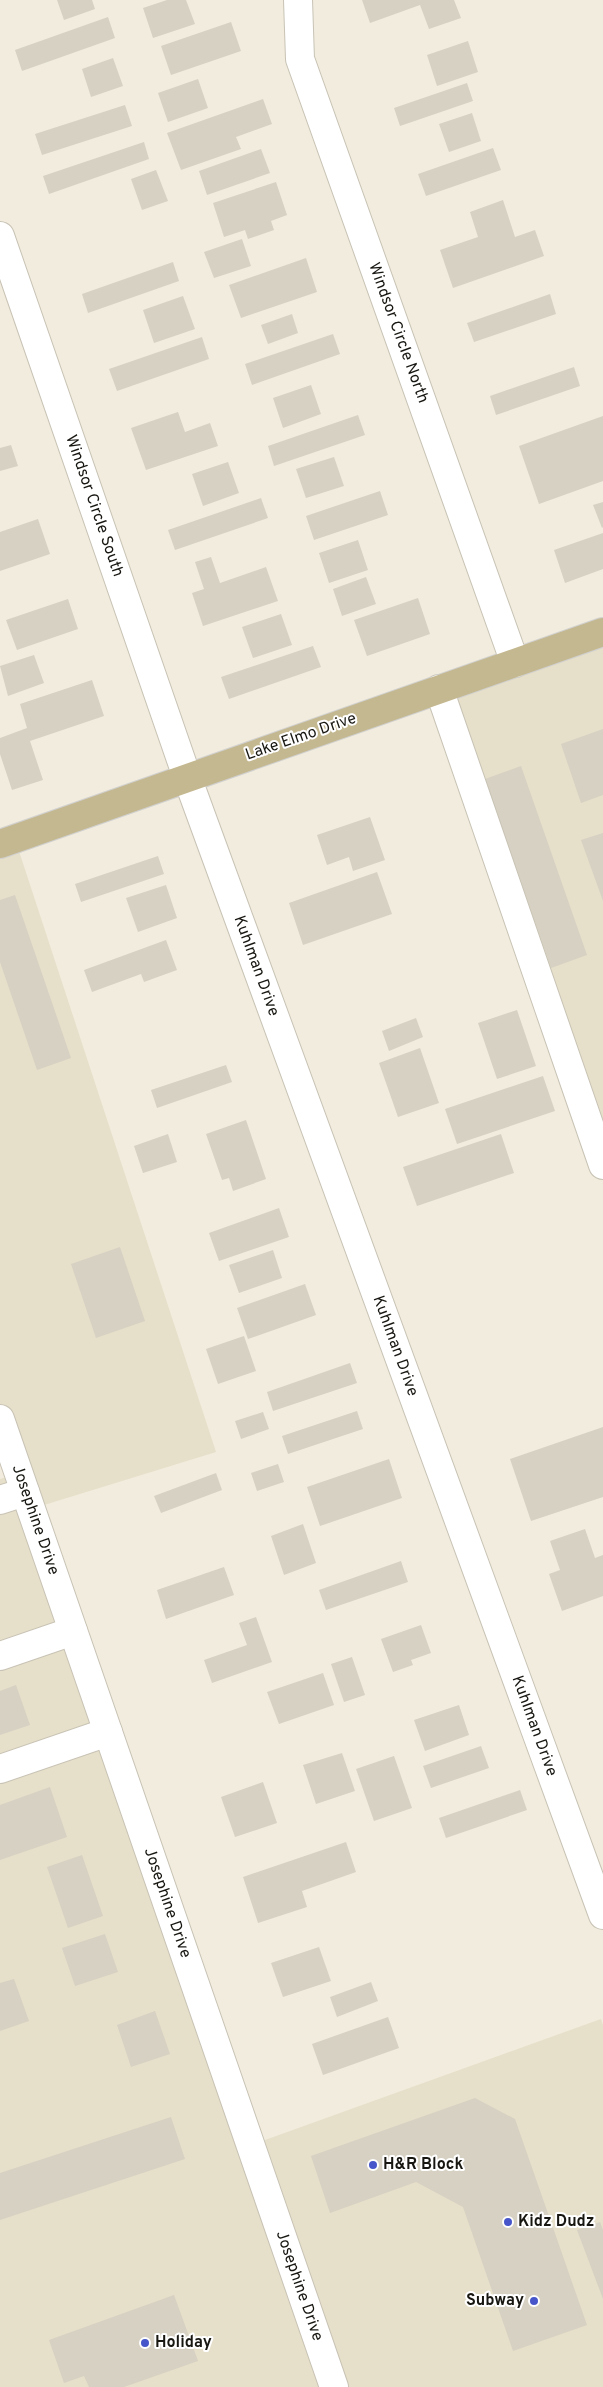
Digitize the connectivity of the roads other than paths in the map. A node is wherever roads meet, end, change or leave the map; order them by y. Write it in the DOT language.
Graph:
graph roads {
  1 [pos="298,0"];
  2 [pos="0,236"];
  3 [pos="603,632"];
  4 [pos="515,663"];
  5 [pos="439,689"];
  6 [pos="187,777"];
  7 [pos="0,844"];
  8 [pos="603,1165"];
  9 [pos="0,1419"];
  10 [pos="12,1496"];
  11 [pos="73,1631"];
  12 [pos="0,1656"];
  13 [pos="108,1732"];
  14 [pos="0,1770"];
  15 [pos="603,1915"];
  16 [pos="334,2387"];
  1 -- 4 [label="street, Windsor Circle North"];
  2 -- 6 [label="street, Windsor Circle South"];
  3 -- 4 [label="main road, Lake Elmo Drive"];
  4 -- 5 [label="main road, Lake Elmo Drive"];
  5 -- 6 [label="main road, Lake Elmo Drive"];
  5 -- 8 [label="street"];
  6 -- 7 [label="main road, Lake Elmo Drive"];
  6 -- 15 [label="street, Kuhlman Drive"];
  9 -- 10 [label="street, Josephine Drive"];
  10 -- 11 [label="street, Josephine Drive"];
  11 -- 12 [label="street"];
  11 -- 13 [label="street, Josephine Drive"];
  13 -- 14 [label="street"];
  13 -- 16 [label="street, Josephine Drive"];
}
